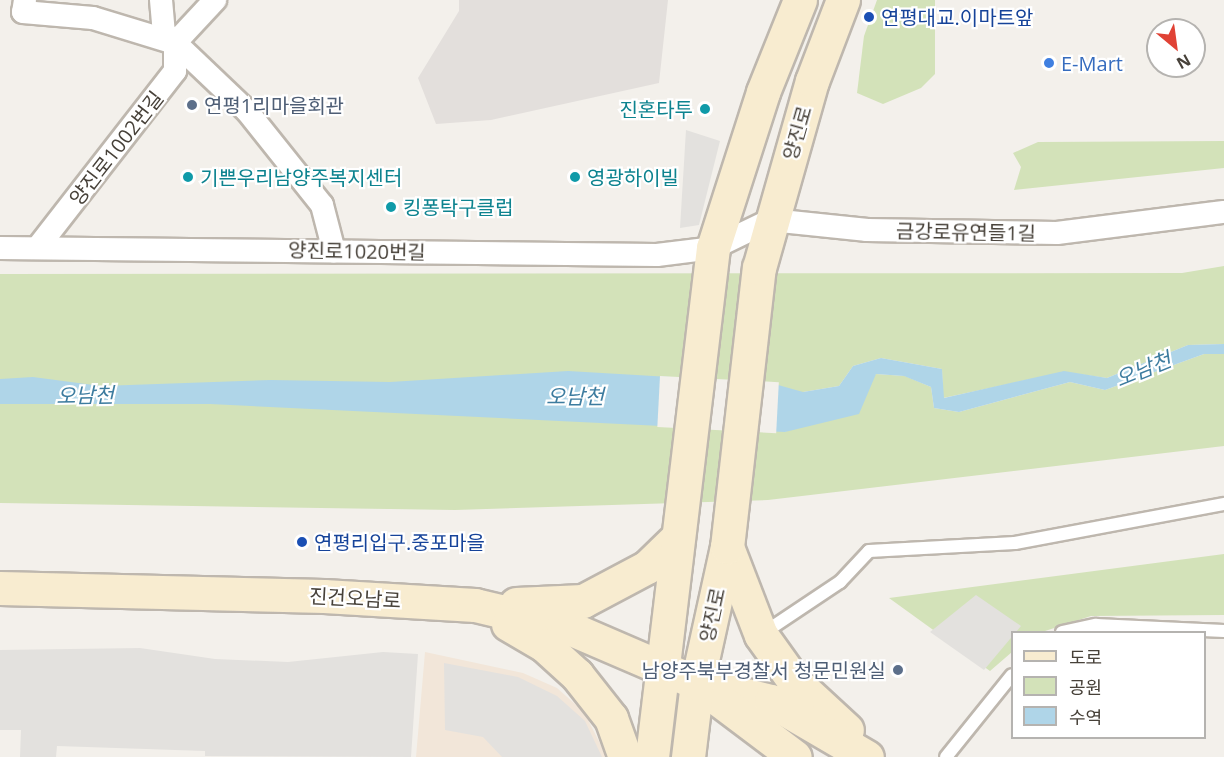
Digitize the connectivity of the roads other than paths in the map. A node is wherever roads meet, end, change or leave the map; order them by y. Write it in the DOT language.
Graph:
graph roads {
  1 [pos="25,0"];
  2 [pos="161,0"];
  3 [pos="215,0"];
  4 [pos="801,0"];
  5 [pos="843,0"];
  6 [pos="175,43"];
  7 [pos="1224,212"];
  8 [pos="771,220"];
  9 [pos="38,247"];
  10 [pos="0,248"];
  11 [pos="713,248"];
  12 [pos="334,250"];
  13 [pos="1224,504"];
  14 [pos="675,540"];
  15 [pos="727,547"];
  16 [pos="0,588"];
  17 [pos="475,605"];
  18 [pos="1070,631"];
  19 [pos="1224,631"];
  20 [pos="761,635"];
  21 [pos="664,670"];
  22 [pos="1011,676"];
  23 [pos="697,683"];
  24 [pos="625,757"];
  25 [pos="652,757"];
  26 [pos="688,757"];
  27 [pos="795,757"];
  28 [pos="867,757"];
  29 [pos="878,757"];
  30 [pos="946,757"];
  1 -- 6 [label="street"];
  2 -- 6 [label="street"];
  3 -- 6 [label="street"];
  4 -- 11 [label="main road"];
  5 -- 8 [label="main road, 양진로"];
  6 -- 9 [label="street, 양진로1002번길"];
  6 -- 12 [label="street"];
  7 -- 8 [label="street, 금강로유연들1길"];
  8 -- 11 [label="street"];
  8 -- 15 [label="main road, 양진로"];
  9 -- 10 [label="street, 양진로1020번길"];
  9 -- 12 [label="street, 양진로1020번길"];
  11 -- 12 [label="street, 양진로1020번길"];
  11 -- 14 [label="main road, 양진로"];
  13 -- 20 [label="lane"];
  14 -- 17 [label="main road"];
  14 -- 21 [label="main road, 양진로"];
  15 -- 20 [label="main road"];
  15 -- 23 [label="main road, 양진로"];
  16 -- 17 [label="main road, 진건오남로"];
  17 -- 21 [label="main road, 진건오남로"];
  17 -- 24 [label="main road"];
  18 -- 19 [label="lane"];
  20 -- 29 [label="main road"];
  21 -- 23 [label="main road, 진건오남로"];
  21 -- 25 [label="main road, 양진로"];
  22 -- 30 [label="lane"];
  23 -- 26 [label="main road, 양진로"];
  23 -- 27 [label="main road, 진건오남로"];
  23 -- 28 [label="main road, 진건오남로"];
}
